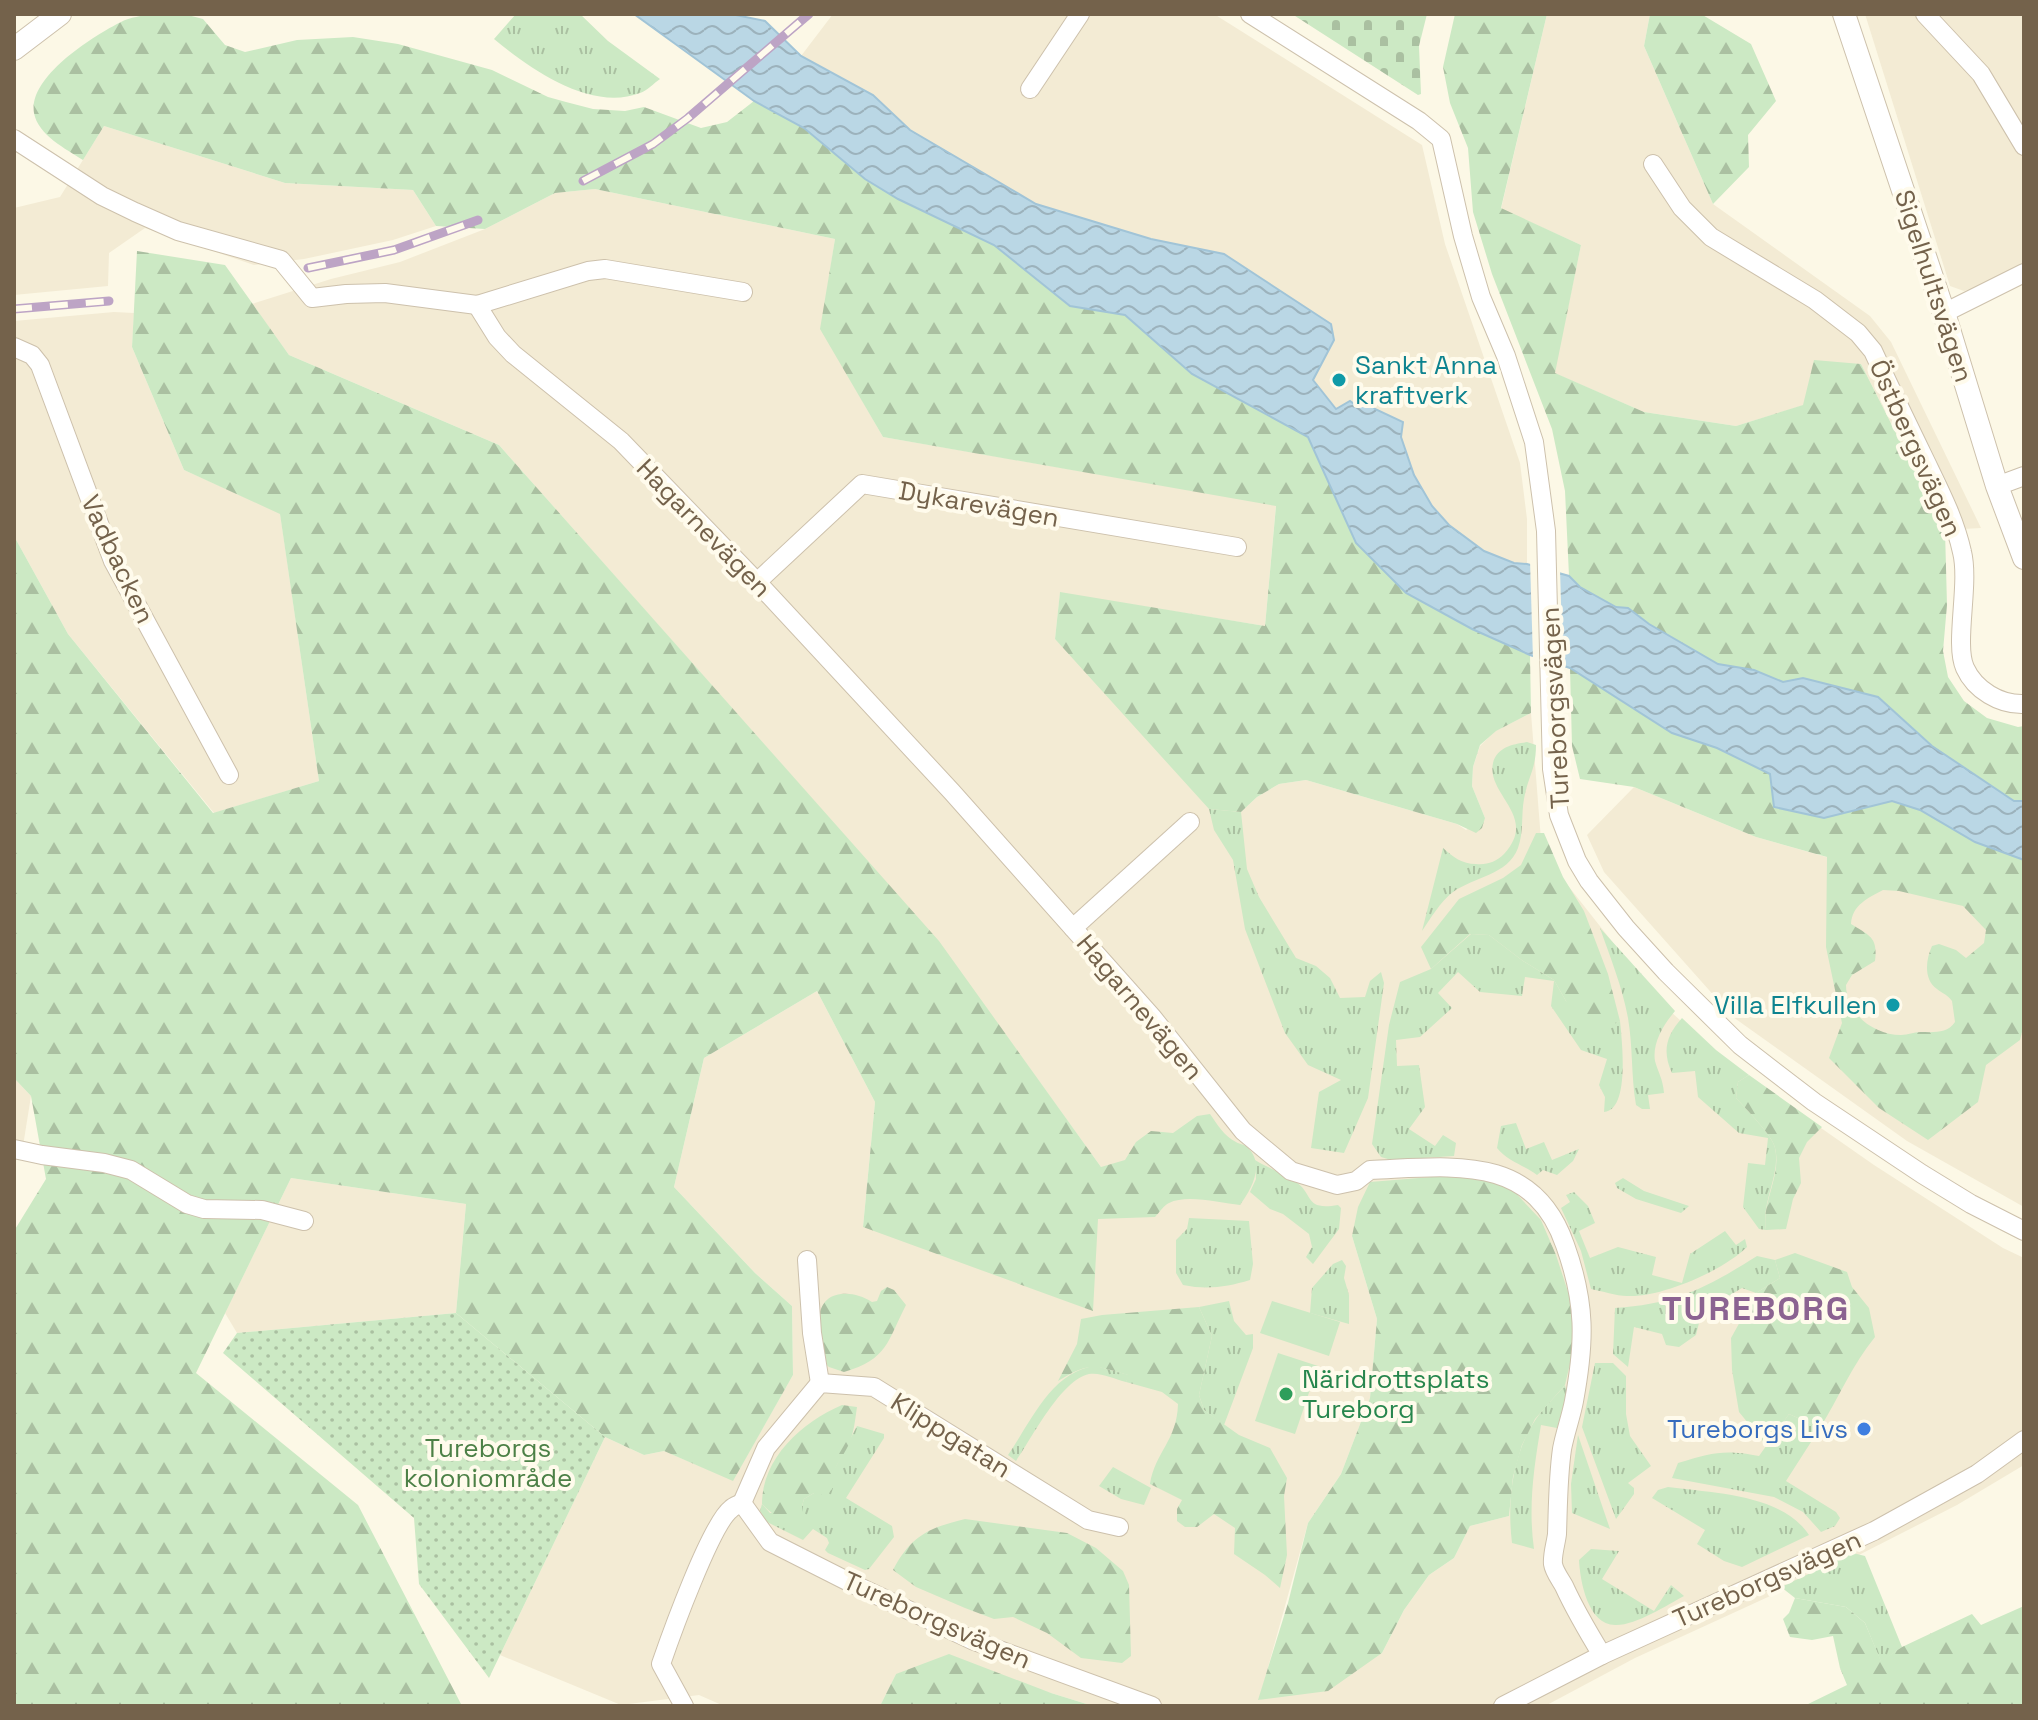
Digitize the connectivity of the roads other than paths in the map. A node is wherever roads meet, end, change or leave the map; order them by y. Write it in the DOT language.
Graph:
graph roads {
  1 [pos="60,14"];
  2 [pos="1080,14"];
  3 [pos="1250,14"];
  4 [pos="1844,14"];
  5 [pos="1925,14"];
  6 [pos="14,49"];
  7 [pos="1030,89"];
  8 [pos="14,139"];
  9 [pos="2024,146"];
  10 [pos="1653,164"];
  11 [pos="2024,273"];
  12 [pos="743,292"];
  13 [pos="477,305"];
  14 [pos="1944,313"];
  15 [pos="14,347"];
  16 [pos="2024,476"];
  17 [pos="1997,486"];
  18 [pos="1237,547"];
  19 [pos="2024,558"];
  20 [pos="757,582"];
  21 [pos="2024,704"];
  22 [pos="229,775"];
  23 [pos="1190,822"];
  24 [pos="1073,928"];
  25 [pos="14,1149"];
  26 [pos="304,1221"];
  27 [pos="2024,1231"];
  28 [pos="807,1260"];
  29 [pos="820,1383"];
  30 [pos="2024,1440"];
  31 [pos="742,1503"];
  32 [pos="1119,1527"];
  33 [pos="1602,1655"];
  34 [pos="684,1706"];
  35 [pos="1152,1706"];
  36 [pos="1503,1706"];
  1 -- 6 [label="street"];
  2 -- 7 [label="street"];
  3 -- 27 [label="street, Tureborgsvägen"];
  4 -- 14 [label="street, Sigelhultsvägen"];
  5 -- 9 [label="street"];
  8 -- 13 [label="street"];
  10 -- 21 [label="street, Östbergsvägen"];
  11 -- 14 [label="street"];
  12 -- 13 [label="street"];
  13 -- 20 [label="street, Hagarnevägen"];
  14 -- 17 [label="street, Sigelhultsvägen"];
  15 -- 22 [label="street, Vadbacken"];
  16 -- 17 [label="street"];
  17 -- 19 [label="street, Sigelhultsvägen"];
  18 -- 20 [label="street, Dykarevägen"];
  20 -- 24 [label="street, Hagarnevägen"];
  23 -- 24 [label="street"];
  24 -- 33 [label="street, Hagarnevägen"];
  25 -- 26 [label="street"];
  28 -- 29 [label="street"];
  29 -- 31 [label="street"];
  29 -- 32 [label="street, Klippgatan"];
  30 -- 33 [label="street, Tureborgsvägen"];
  31 -- 34 [label="street"];
  31 -- 35 [label="street, Tureborgsvägen"];
  33 -- 36 [label="street, Tureborgsvägen"];
}
